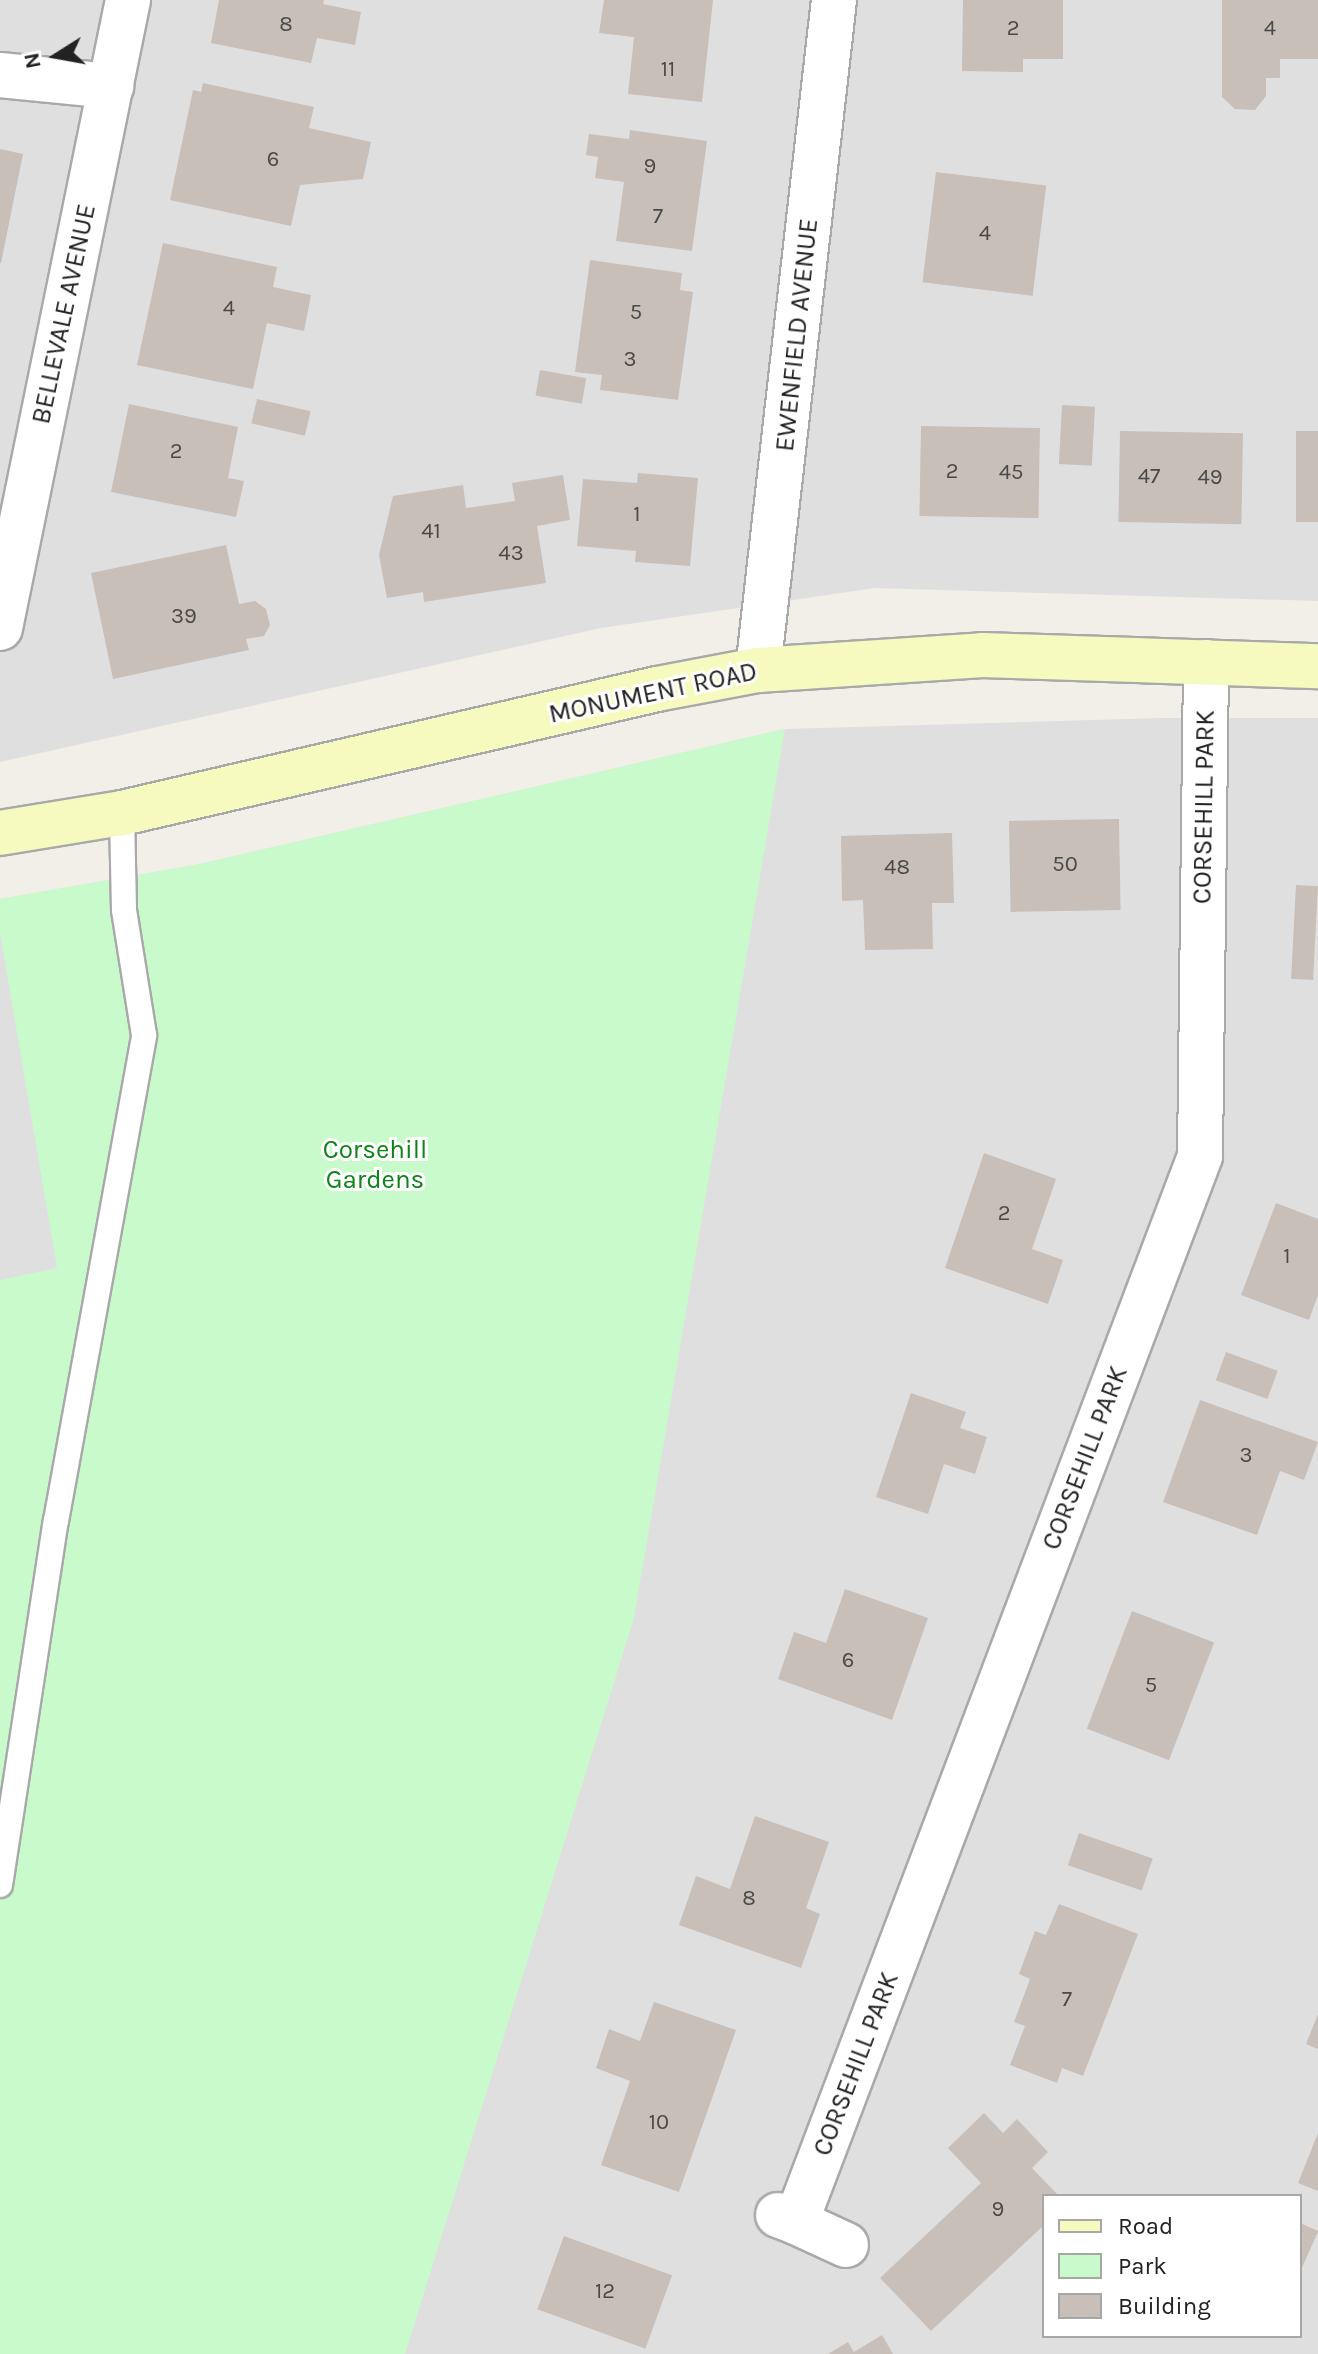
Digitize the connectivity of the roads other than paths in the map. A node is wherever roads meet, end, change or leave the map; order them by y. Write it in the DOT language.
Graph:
graph roads {
  1 [pos="128,0"];
  2 [pos="834,0"];
  3 [pos="0,75"];
  4 [pos="111,86"];
  5 [pos="0,628"];
  6 [pos="1206,662"];
  7 [pos="1318,666"];
  8 [pos="758,670"];
  9 [pos="122,813"];
  10 [pos="0,833"];
  11 [pos="0,1885"];
  12 [pos="846,2245"];
  1 -- 4 [label="street, BELLEVALE AVENUE"];
  2 -- 8 [label="street, EWENFIELD AVENUE"];
  3 -- 4 [label="street"];
  4 -- 5 [label="street, BELLEVALE AVENUE"];
  6 -- 7 [label="main road, MONUMENT ROAD"];
  6 -- 8 [label="main road, MONUMENT ROAD"];
  6 -- 12 [label="street, CORSEHILL PARK"];
  8 -- 9 [label="main road, MONUMENT ROAD"];
  9 -- 10 [label="main road, MONUMENT ROAD"];
  9 -- 11 [label="lane"];
}
